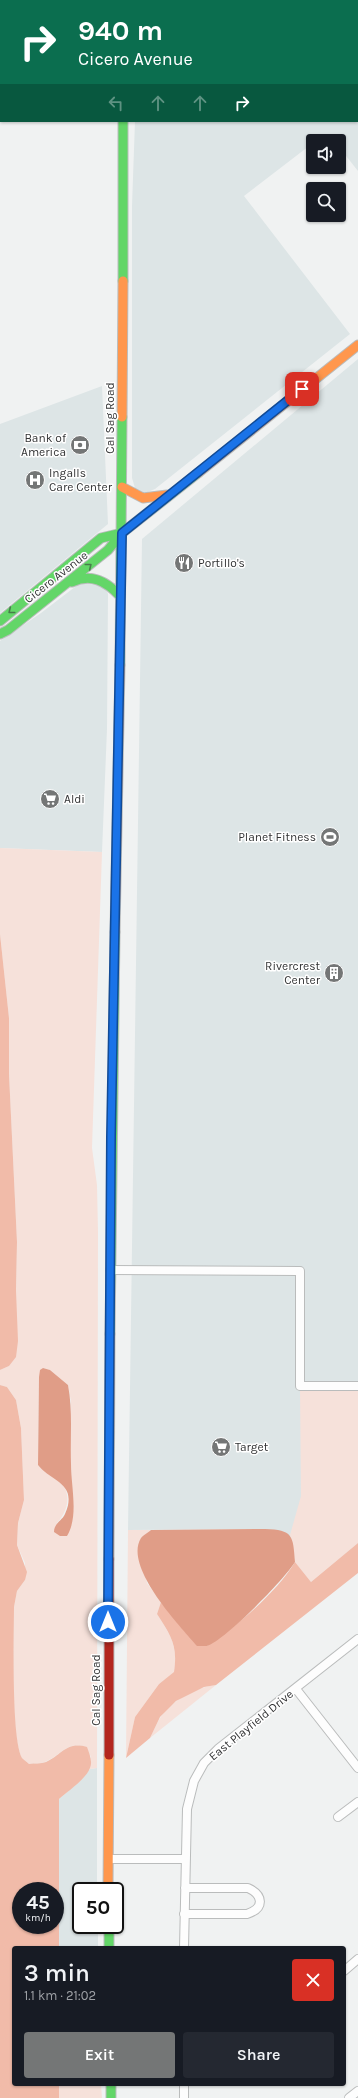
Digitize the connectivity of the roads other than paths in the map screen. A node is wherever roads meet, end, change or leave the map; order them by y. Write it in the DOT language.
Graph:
graph roads {
  1 [pos="123,122"];
  2 [pos="358,345"];
  3 [pos="122,486"];
  4 [pos="171,494"];
  5 [pos="122,533"];
  6 [pos="59,590"];
  7 [pos="120,596"];
  8 [pos="0,621"];
  9 [pos="0,634"];
  10 [pos="110,1270"];
  11 [pos="358,1386"];
  12 [pos="358,1639"];
  13 [pos="296,1689"];
  14 [pos="358,1768"];
  15 [pos="358,1802"];
  16 [pos="338,1817"];
  17 [pos="186,1859"];
  18 [pos="108,1860"];
  19 [pos="108,1882"];
  20 [pos="185,1888"];
  21 [pos="184,1914"];
  22 [pos="109,1934"];
  23 [pos="109,1946"];
  24 [pos="184,1946"];
  25 [pos="358,1959"];
  26 [pos="346,1968"];
  27 [pos="111,2086"];
  28 [pos="184,2086"];
  29 [pos="358,2091"];
  30 [pos="111,2098"];
  31 [pos="184,2098"];
  32 [pos="349,2098"];
  1 -- 3 [label="main road, Cal Sag Road"];
  2 -- 4 [label="main road, Cicero Avenue"];
  3 -- 4 [label="main road"];
  3 -- 5 [label="main road, Cal Sag Road"];
  4 -- 5 [label="main road, Cicero Avenue"];
  6 -- 5 [label="main road, Cicero Avenue, one-way"];
  5 -- 7 [label="main road, Cal Sag Road"];
  5 -- 8 [label="main road, Cicero Avenue, one-way"];
  6 -- 7 [label="main road"];
  6 -- 9 [label="main road, Cicero Avenue"];
  7 -- 10 [label="main road, Cal Sag Road"];
  10 -- 11 [label="street"];
  10 -- 18 [label="main road, Cal Sag Road"];
  12 -- 13 [label="street, East Playfield Drive"];
  13 -- 14 [label="street"];
  13 -- 17 [label="street, East Playfield Drive"];
  15 -- 16 [label="street"];
  17 -- 18 [label="street"];
  17 -- 20 [label="street, East Playfield Drive"];
  18 -- 19 [label="main road, Cal Sag Road"];
  20 -- 21 [label="street, East Playfield Drive"];
  20 -- 21 [label="street"];
  21 -- 24 [label="street, East Playfield Drive"];
  22 -- 23 [label="main road"];
  25 -- 26 [label="street"];
  27 -- 30 [label="main road"];
  28 -- 31 [label="street"];
  29 -- 32 [label="street"];
}
